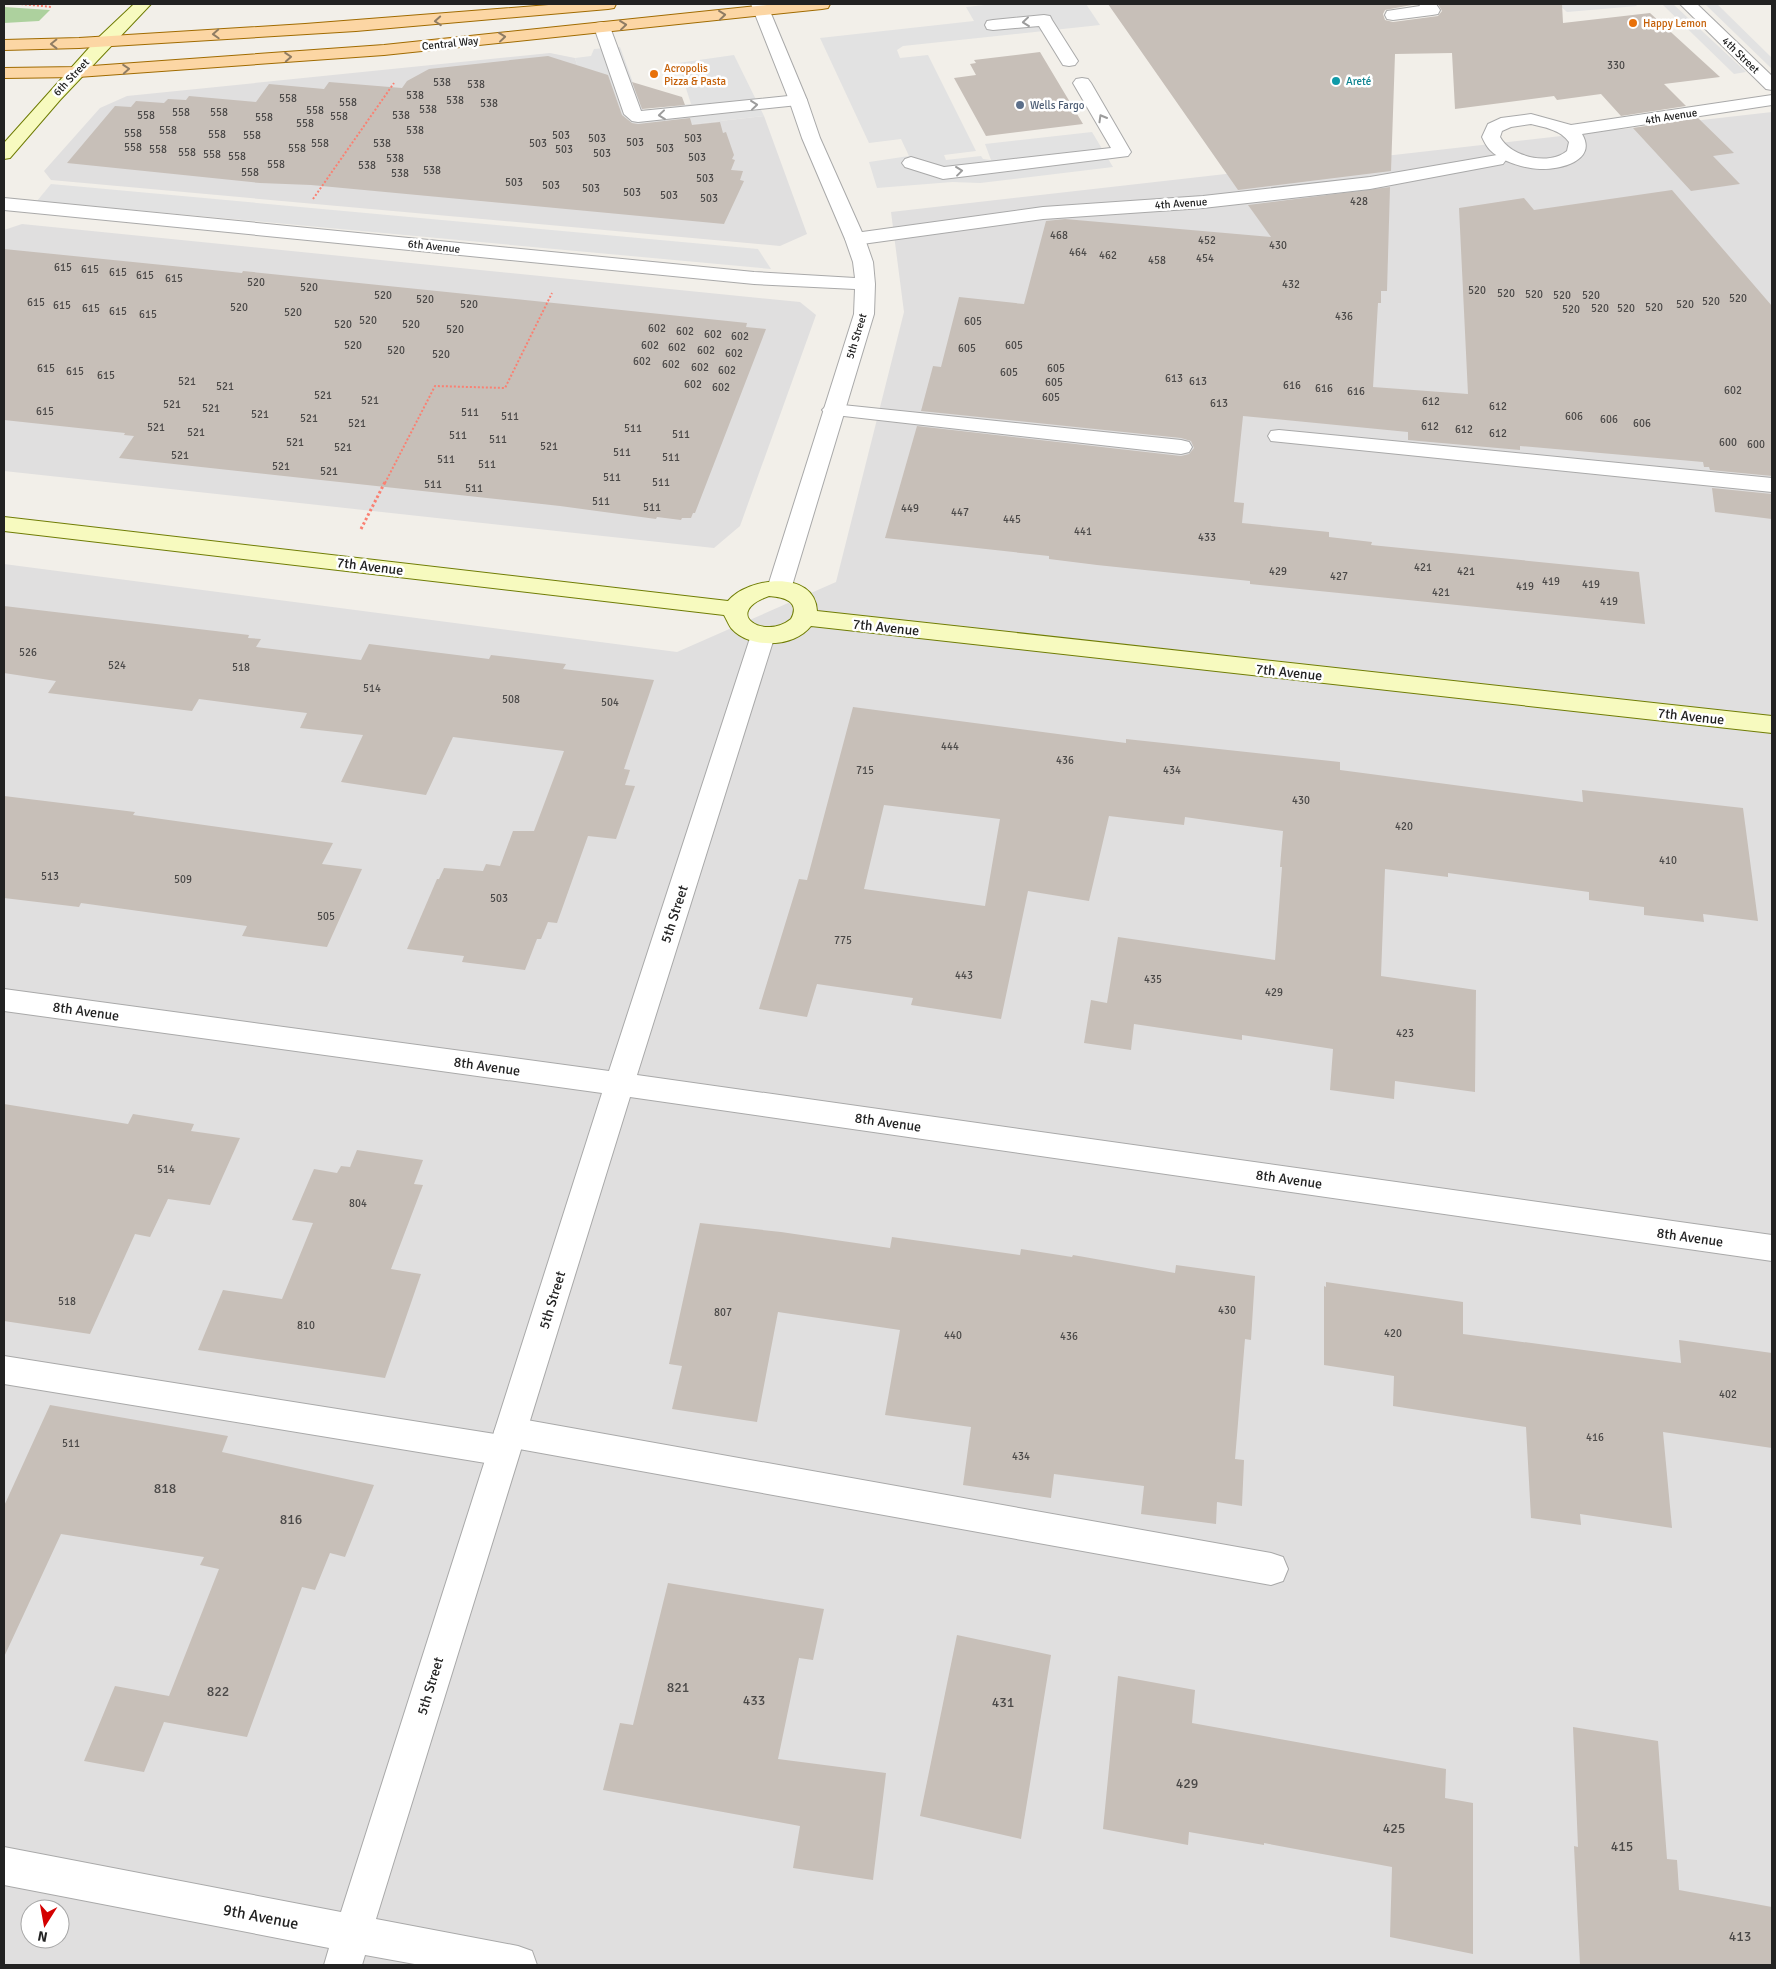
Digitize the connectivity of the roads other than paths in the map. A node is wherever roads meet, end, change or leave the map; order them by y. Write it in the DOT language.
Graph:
graph roads {
  1 [pos="143,4"];
  2 [pos="608,4"];
  3 [pos="822,4"];
  4 [pos="1427,4"];
  5 [pos="1688,4"];
  6 [pos="760,7"];
  7 [pos="1393,15"];
  8 [pos="993,25"];
  9 [pos="602,27"];
  10 [pos="103,43"];
  11 [pos="4,45"];
  12 [pos="1069,61"];
  13 [pos="78,72"];
  14 [pos="4,73"];
  15 [pos="1082,83"];
  16 [pos="1772,85"];
  17 [pos="798,100"];
  18 [pos="1772,100"];
  19 [pos="1569,131"];
  20 [pos="4,154"];
  21 [pos="1501,157"];
  22 [pos="911,163"];
  23 [pos="4,204"];
  24 [pos="855,239"];
  25 [pos="865,284"];
  26 [pos="832,410"];
  27 [pos="1279,436"];
  28 [pos="1182,447"];
  29 [pos="1772,485"];
  30 [pos="4,524"];
  31 [pos="779,589"];
  32 [pos="735,608"];
  33 [pos="806,618"];
  34 [pos="763,635"];
  35 [pos="1772,725"];
  36 [pos="4,1000"];
  37 [pos="620,1084"];
  38 [pos="1772,1248"];
  39 [pos="4,1370"];
  40 [pos="507,1441"];
  41 [pos="1271,1569"];
  42 [pos="4,1866"];
  43 [pos="348,1950"];
  44 [pos="518,1965"];
  1 -- 10 [label="street, 6th Street"];
  2 -- 10 [label="main road, Central Way, one-way"];
  3 -- 6 [label="main road, Central Way"];
  4 -- 7 [label="street"];
  5 -- 16 [label="street, 4th Street"];
  9 -- 6 [label="main road, Central Way, one-way"];
  6 -- 17 [label="street, 5th Street"];
  12 -- 8 [label="street, one-way"];
  13 -- 9 [label="main road, Central Way, one-way"];
  9 -- 17 [label="street"];
  10 -- 11 [label="main road, Central Way, one-way"];
  10 -- 13 [label="street, 6th Street"];
  13 -- 14 [label="main road, Central Way"];
  13 -- 20 [label="street, 6th Street"];
  22 -- 15 [label="street, one-way"];
  17 -- 24 [label="street, 5th Street"];
  18 -- 19 [label="street, 4th Avenue"];
  19 -- 21 [label="street, 4th Avenue"];
  19 -- 21 [label="street, 4th Avenue"];
  21 -- 24 [label="street, 4th Avenue"];
  23 -- 25 [label="street, 6th Avenue"];
  24 -- 25 [label="street, 5th Street"];
  25 -- 26 [label="street, 5th Street"];
  26 -- 28 [label="street"];
  26 -- 31 [label="street, 5th Street"];
  27 -- 29 [label="street"];
  30 -- 32 [label="street, 7th Avenue"];
  31 -- 32 [label="street"];
  31 -- 33 [label="street"];
  32 -- 34 [label="street"];
  33 -- 34 [label="street"];
  33 -- 35 [label="street, 7th Avenue"];
  34 -- 37 [label="street, 5th Street"];
  36 -- 37 [label="street, 8th Avenue"];
  37 -- 38 [label="street, 8th Avenue"];
  37 -- 40 [label="street, 5th Street"];
  39 -- 40 [label="street"];
  40 -- 41 [label="street"];
  40 -- 43 [label="street, 5th Street"];
  42 -- 43 [label="street, 9th Avenue"];
  43 -- 44 [label="street, 9th Avenue"];
}
